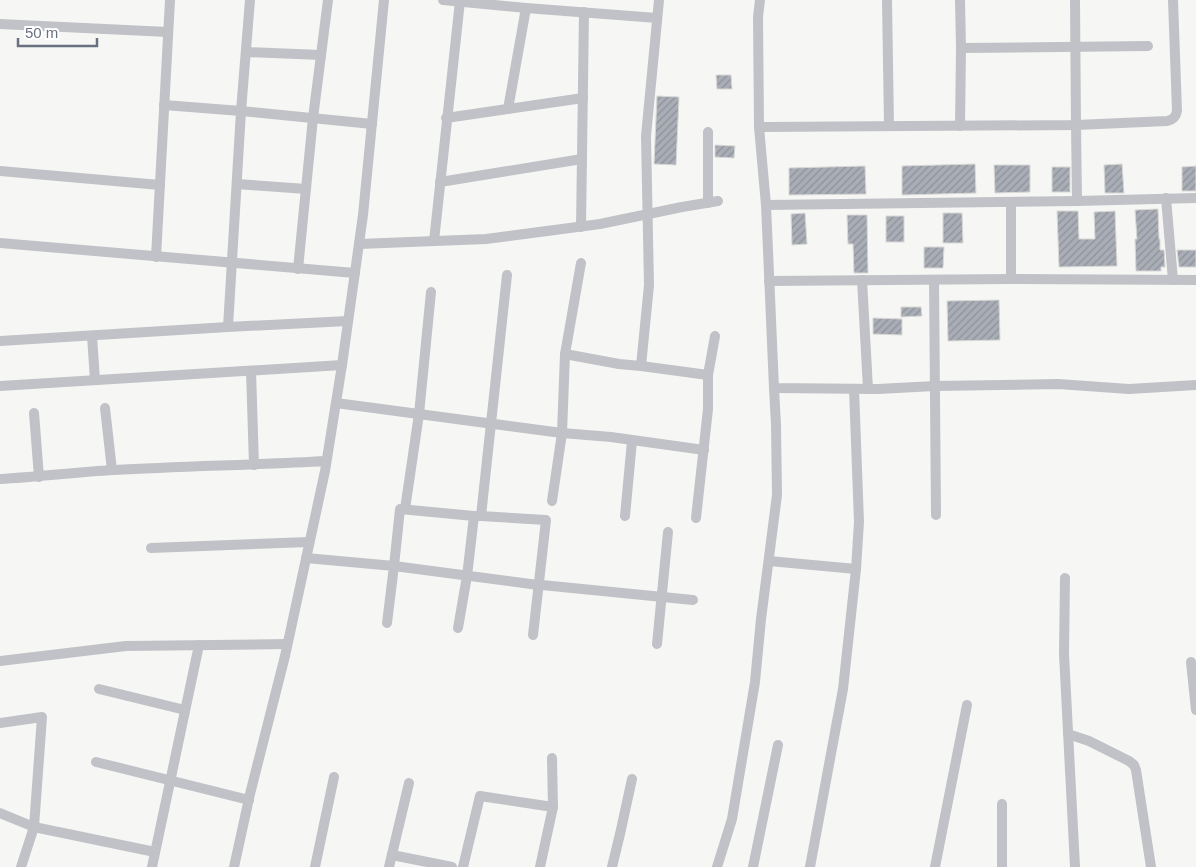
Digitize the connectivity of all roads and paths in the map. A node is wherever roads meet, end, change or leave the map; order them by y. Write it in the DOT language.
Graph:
graph roads {
  1 [pos="170,0"];
  2 [pos="250,0"];
  3 [pos="328,0"];
  4 [pos="384,0"];
  5 [pos="443,0"];
  6 [pos="659,0"];
  7 [pos="760,0"];
  8 [pos="887,0"];
  9 [pos="960,0"];
  10 [pos="1075,0"];
  11 [pos="1173,0"];
  12 [pos="460,1"];
  13 [pos="526,8"];
  14 [pos="584,12"];
  15 [pos="658,18"];
  16 [pos="0,24"];
  17 [pos="168,32"];
  18 [pos="1148,46"];
  19 [pos="1075,47"];
  20 [pos="961,48"];
  21 [pos="246,52"];
  22 [pos="321,55"];
  23 [pos="583,98"];
  24 [pos="164,105"];
  25 [pos="508,109"];
  26 [pos="241,110"];
  27 [pos="313,118"];
  28 [pos="446,118"];
  29 [pos="372,124"];
  30 [pos="1076,125"];
  31 [pos="760,126"];
  32 [pos="889,126"];
  33 [pos="960,126"];
  34 [pos="708,132"];
  35 [pos="582,159"];
  36 [pos="0,170"];
  37 [pos="440,182"];
  38 [pos="160,184"];
  39 [pos="236,184"];
  40 [pos="306,189"];
  41 [pos="1166,198"];
  42 [pos="1196,198"];
  43 [pos="1078,201"];
  44 [pos="1011,202"];
  45 [pos="766,205"];
  46 [pos="648,214"];
  47 [pos="581,226"];
  48 [pos="434,241"];
  49 [pos="0,244"];
  50 [pos="359,244"];
  51 [pos="156,256"];
  52 [pos="232,263"];
  53 [pos="581,263"];
  54 [pos="298,269"];
  55 [pos="355,273"];
  56 [pos="507,275"];
  57 [pos="1011,279"];
  58 [pos="862,280"];
  59 [pos="934,280"];
  60 [pos="1173,280"];
  61 [pos="1196,280"];
  62 [pos="769,281"];
  63 [pos="431,292"];
  64 [pos="348,321"];
  65 [pos="228,327"];
  66 [pos="92,336"];
  67 [pos="716,336"];
  68 [pos="0,342"];
  69 [pos="565,354"];
  70 [pos="342,365"];
  71 [pos="641,366"];
  72 [pos="251,371"];
  73 [pos="708,375"];
  74 [pos="95,380"];
  75 [pos="1196,385"];
  76 [pos="0,386"];
  77 [pos="934,386"];
  78 [pos="774,388"];
  79 [pos="854,389"];
  80 [pos="868,389"];
  81 [pos="336,403"];
  82 [pos="105,408"];
  83 [pos="34,413"];
  84 [pos="419,414"];
  85 [pos="491,423"];
  86 [pos="562,433"];
  87 [pos="632,441"];
  88 [pos="704,450"];
  89 [pos="326,461"];
  90 [pos="254,465"];
  91 [pos="112,470"];
  92 [pos="40,477"];
  93 [pos="0,479"];
  94 [pos="552,501"];
  95 [pos="405,509"];
  96 [pos="936,514"];
  97 [pos="477,516"];
  98 [pos="625,516"];
  99 [pos="696,518"];
  100 [pos="668,532"];
  101 [pos="309,542"];
  102 [pos="151,548"];
  103 [pos="306,558"];
  104 [pos="768,561"];
  105 [pos="394,566"];
  106 [pos="856,569"];
  107 [pos="466,576"];
  108 [pos="1065,578"];
  109 [pos="538,585"];
  110 [pos="662,597"];
  111 [pos="693,600"];
  112 [pos="387,623"];
  113 [pos="458,628"];
  114 [pos="533,635"];
  115 [pos="287,644"];
  116 [pos="657,644"];
  117 [pos="199,645"];
  118 [pos="0,661"];
  119 [pos="1191,662"];
  120 [pos="98,689"];
  121 [pos="967,705"];
  122 [pos="185,710"];
  123 [pos="1196,710"];
  124 [pos="0,722"];
  125 [pos="1068,734"];
  126 [pos="778,745"];
  127 [pos="552,758"];
  128 [pos="96,762"];
  129 [pos="334,777"];
  130 [pos="632,779"];
  131 [pos="170,781"];
  132 [pos="409,783"];
  133 [pos="249,800"];
  134 [pos="1002,804"];
  135 [pos="553,807"];
  136 [pos="0,813"];
  137 [pos="34,827"];
  138 [pos="155,852"];
  139 [pos="392,855"];
  140 [pos="21,867"];
  141 [pos="152,867"];
  142 [pos="234,867"];
  143 [pos="315,867"];
  144 [pos="389,867"];
  145 [pos="452,867"];
  146 [pos="463,867"];
  147 [pos="540,867"];
  148 [pos="612,867"];
  149 [pos="717,867"];
  150 [pos="753,867"];
  151 [pos="810,867"];
  152 [pos="935,867"];
  153 [pos="1002,867"];
  154 [pos="1075,867"];
  155 [pos="1151,867"];
  1 -- 17 [label="street"];
  2 -- 21 [label="street"];
  3 -- 22 [label="street"];
  4 -- 29 [label="street"];
  5 -- 12 [label="street"];
  6 -- 15 [label="street"];
  7 -- 31 [label="street"];
  8 -- 32 [label="street"];
  9 -- 20 [label="street"];
  10 -- 19 [label="street"];
  11 -- 30 [label="street"];
  12 -- 13 [label="street"];
  12 -- 28 [label="street"];
  13 -- 14 [label="street"];
  13 -- 25 [label="street"];
  14 -- 15 [label="street"];
  14 -- 23 [label="street"];
  15 -- 46 [label="street"];
  16 -- 17 [label="street"];
  17 -- 24 [label="street"];
  18 -- 19 [label="street"];
  19 -- 20 [label="street"];
  19 -- 30 [label="street"];
  20 -- 33 [label="street"];
  21 -- 22 [label="street"];
  21 -- 26 [label="street"];
  22 -- 27 [label="street"];
  23 -- 25 [label="street"];
  23 -- 35 [label="street"];
  24 -- 26 [label="street"];
  24 -- 38 [label="street"];
  25 -- 28 [label="street"];
  26 -- 27 [label="street"];
  26 -- 39 [label="street"];
  27 -- 29 [label="street"];
  27 -- 40 [label="street"];
  28 -- 37 [label="street"];
  29 -- 50 [label="street"];
  30 -- 33 [label="street"];
  30 -- 43 [label="street"];
  31 -- 32 [label="street"];
  31 -- 45 [label="street"];
  32 -- 33 [label="street"];
  34 -- 46 [label="street"];
  35 -- 37 [label="street"];
  35 -- 47 [label="street"];
  36 -- 38 [label="street"];
  37 -- 48 [label="street"];
  38 -- 51 [label="street"];
  39 -- 40 [label="street"];
  39 -- 52 [label="street"];
  40 -- 54 [label="street"];
  41 -- 42 [label="street"];
  41 -- 43 [label="street"];
  41 -- 60 [label="street"];
  43 -- 44 [label="street"];
  44 -- 45 [label="street"];
  44 -- 57 [label="street"];
  45 -- 62 [label="street"];
  46 -- 47 [label="street"];
  46 -- 71 [label="street"];
  47 -- 48 [label="street"];
  48 -- 50 [label="street"];
  49 -- 51 [label="street"];
  50 -- 55 [label="street"];
  51 -- 52 [label="street"];
  52 -- 54 [label="street"];
  52 -- 65 [label="street"];
  53 -- 69 [label="street"];
  54 -- 55 [label="street"];
  55 -- 64 [label="street"];
  56 -- 85 [label="street"];
  57 -- 59 [label="street"];
  57 -- 60 [label="street"];
  58 -- 59 [label="street"];
  58 -- 62 [label="street"];
  58 -- 80 [label="street"];
  59 -- 77 [label="street"];
  60 -- 61 [label="street"];
  62 -- 78 [label="street"];
  63 -- 84 [label="street"];
  64 -- 65 [label="street"];
  64 -- 70 [label="street"];
  65 -- 66 [label="street"];
  66 -- 68 [label="street"];
  66 -- 74 [label="street"];
  67 -- 73 [label="street"];
  69 -- 71 [label="street"];
  69 -- 86 [label="street"];
  70 -- 72 [label="street"];
  70 -- 81 [label="street"];
  71 -- 73 [label="street"];
  72 -- 74 [label="street"];
  72 -- 90 [label="street"];
  73 -- 88 [label="street"];
  74 -- 76 [label="street"];
  75 -- 77 [label="street"];
  77 -- 80 [label="street"];
  77 -- 96 [label="street"];
  78 -- 79 [label="street"];
  78 -- 104 [label="street"];
  79 -- 80 [label="street"];
  79 -- 106 [label="street"];
  81 -- 84 [label="street"];
  81 -- 89 [label="street"];
  82 -- 91 [label="street"];
  83 -- 92 [label="street"];
  84 -- 85 [label="street"];
  84 -- 95 [label="street"];
  85 -- 86 [label="street"];
  85 -- 97 [label="street"];
  86 -- 87 [label="street"];
  86 -- 94 [label="street"];
  87 -- 88 [label="street"];
  87 -- 98 [label="street"];
  88 -- 99 [label="street"];
  89 -- 90 [label="street"];
  89 -- 101 [label="street"];
  90 -- 91 [label="street"];
  91 -- 92 [label="street"];
  92 -- 93 [label="street"];
  95 -- 97 [label="street"];
  95 -- 105 [label="street"];
  97 -- 107 [label="street"];
  97 -- 109 [label="street"];
  100 -- 110 [label="street"];
  101 -- 102 [label="street"];
  101 -- 103 [label="street"];
  103 -- 105 [label="street"];
  103 -- 115 [label="street"];
  104 -- 106 [label="street"];
  104 -- 149 [label="street"];
  105 -- 107 [label="street"];
  105 -- 112 [label="street"];
  106 -- 151 [label="street"];
  107 -- 109 [label="street"];
  107 -- 113 [label="street"];
  108 -- 125 [label="street"];
  109 -- 110 [label="street"];
  109 -- 114 [label="street"];
  110 -- 111 [label="street"];
  110 -- 116 [label="street"];
  115 -- 117 [label="street"];
  115 -- 133 [label="street"];
  117 -- 118 [label="street"];
  117 -- 122 [label="street"];
  119 -- 123 [label="street"];
  120 -- 122 [label="street"];
  121 -- 152 [label="street"];
  122 -- 131 [label="street"];
  124 -- 137 [label="street"];
  125 -- 154 [label="street"];
  125 -- 155 [label="street"];
  126 -- 150 [label="street"];
  127 -- 135 [label="street"];
  128 -- 131 [label="street"];
  129 -- 143 [label="street"];
  130 -- 148 [label="street"];
  131 -- 133 [label="street"];
  131 -- 138 [label="street"];
  132 -- 139 [label="street"];
  133 -- 142 [label="street"];
  134 -- 153 [label="street"];
  135 -- 146 [label="street"];
  135 -- 147 [label="street"];
  136 -- 137 [label="street"];
  137 -- 138 [label="street"];
  137 -- 140 [label="street"];
  138 -- 141 [label="street"];
  139 -- 144 [label="street"];
  139 -- 145 [label="street"];
}
